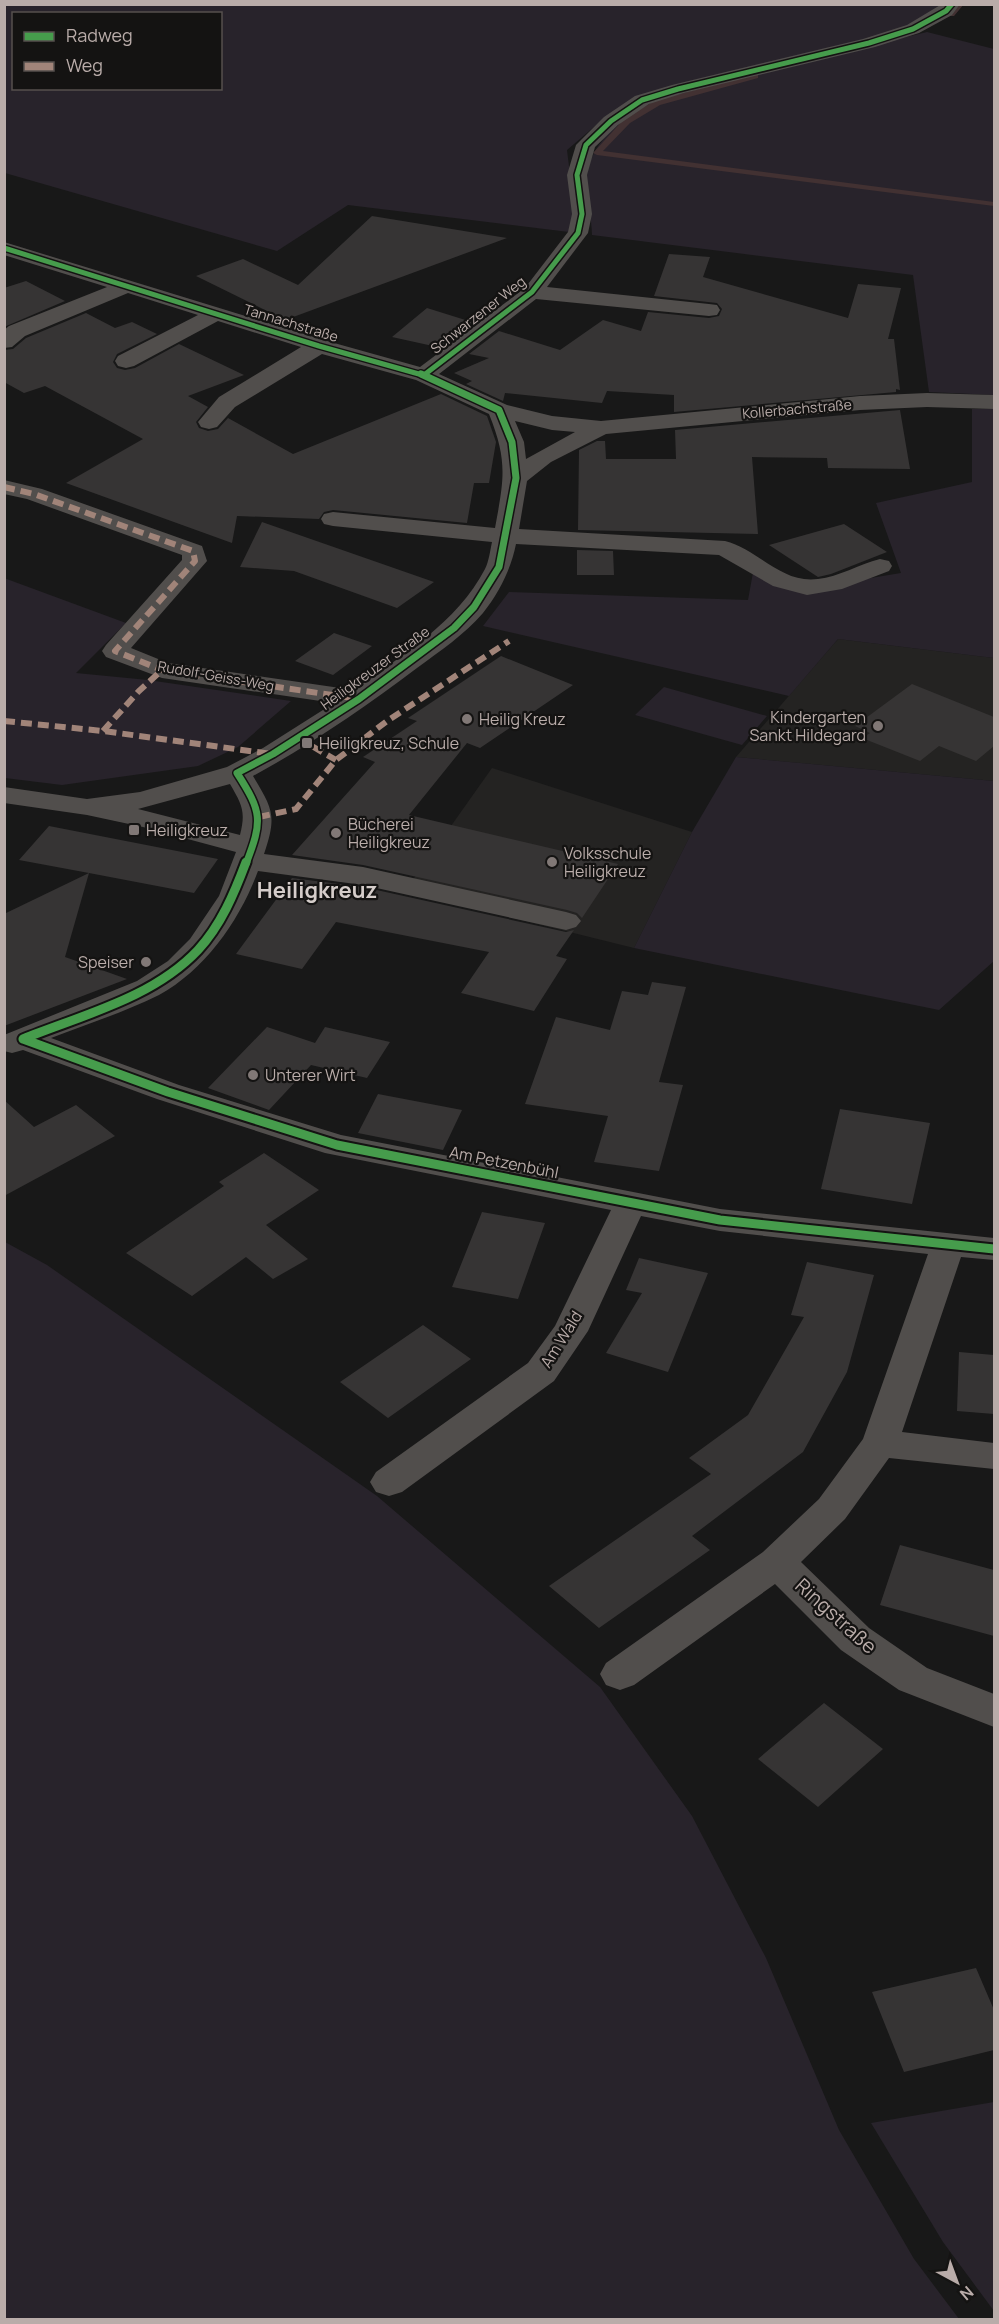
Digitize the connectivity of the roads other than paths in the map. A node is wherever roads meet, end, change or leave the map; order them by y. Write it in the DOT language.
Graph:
graph roads {
  1 [pos="952,4"];
  2 [pos="4,248"];
  3 [pos="125,287"];
  4 [pos="532,292"];
  5 [pos="709,310"];
  6 [pos="216,314"];
  7 [pos="4,342"];
  8 [pos="319,346"];
  9 [pos="126,361"];
  10 [pos="424,375"];
  11 [pos="994,402"];
  12 [pos="499,410"];
  13 [pos="209,422"];
  14 [pos="601,428"];
  15 [pos="516,478"];
  16 [pos="4,487"];
  17 [pos="333,519"];
  18 [pos="506,536"];
  19 [pos="879,566"];
  20 [pos="359,699"];
  21 [pos="237,773"];
  22 [pos="4,795"];
  23 [pos="87,807"];
  24 [pos="249,854"];
  25 [pos="566,921"];
  26 [pos="14,1042"];
  27 [pos="631,1202"];
  28 [pos="948,1246"];
  29 [pos="994,1250"];
  30 [pos="880,1443"];
  31 [pos="994,1456"];
  32 [pos="389,1482"];
  33 [pos="777,1562"];
  34 [pos="620,1674"];
  35 [pos="994,1711"];
  1 -- 4 [label="street, Schwarzener Weg"];
  2 -- 3 [label="street, Tannachstraße"];
  3 -- 6 [label="street, Tannachstraße"];
  3 -- 7 [label="street"];
  4 -- 5 [label="street, Schwarzener Weg"];
  4 -- 10 [label="street, Schwarzener Weg"];
  6 -- 8 [label="street, Tannachstraße"];
  6 -- 9 [label="street"];
  8 -- 10 [label="street, Tannachstraße"];
  8 -- 13 [label="street"];
  10 -- 12 [label="street, Tannachstraße"];
  11 -- 14 [label="street, Kollerbachstraße"];
  12 -- 14 [label="street, Tannachstraße"];
  12 -- 15 [label="street"];
  14 -- 15 [label="street"];
  15 -- 18 [label="street, Heiligkreuzer Straße"];
  16 -- 20 [label="street, Rudolf-Geiss-Weg"];
  17 -- 18 [label="street"];
  18 -- 19 [label="street"];
  18 -- 20 [label="street, Heiligkreuzer Straße"];
  20 -- 21 [label="street, Heiligkreuzer Straße"];
  21 -- 23 [label="street, Heiligkreuzer Straße"];
  21 -- 24 [label="street"];
  22 -- 23 [label="street, Heiligkreuzer Straße"];
  23 -- 24 [label="street, Heiligkreuzer Straße"];
  24 -- 25 [label="street, Heiligkreuzer Straße"];
  24 -- 26 [label="street"];
  26 -- 27 [label="street, Am Petzenbühl"];
  27 -- 28 [label="street, Am Petzenbühl"];
  27 -- 32 [label="street, Am Wald"];
  28 -- 29 [label="street, Am Petzenbühl"];
  28 -- 30 [label="street"];
  30 -- 31 [label="street"];
  30 -- 33 [label="street"];
  33 -- 34 [label="street"];
  33 -- 35 [label="street, Ringstraße"];
}
